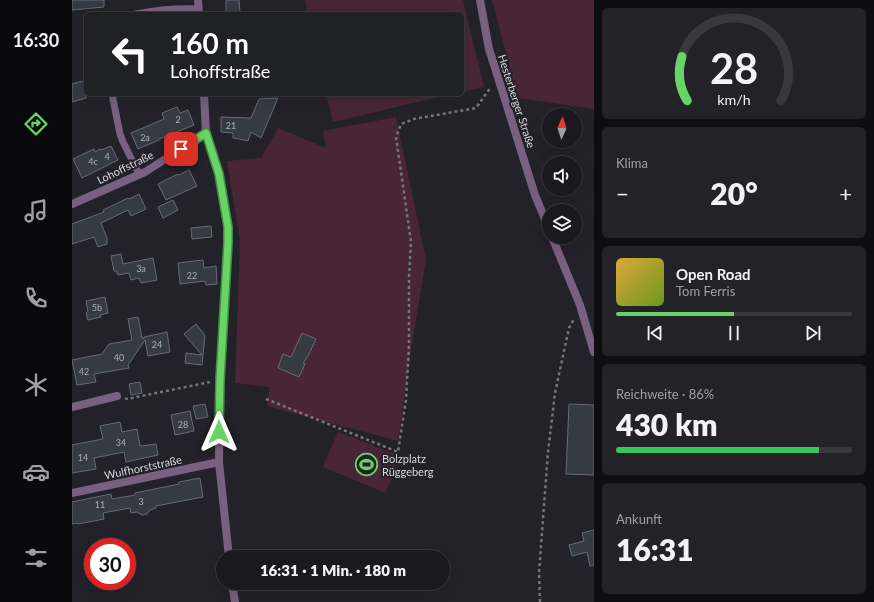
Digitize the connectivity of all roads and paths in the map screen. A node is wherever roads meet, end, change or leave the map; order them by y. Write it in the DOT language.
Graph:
graph roads {
  1 [pos="198,0"];
  2 [pos="480,0"];
  3 [pos="199,11"];
  4 [pos="147,12"];
  5 [pos="498,79"];
  6 [pos="112,96"];
  7 [pos="204,96"];
  8 [pos="206,133"];
  9 [pos="139,174"];
  10 [pos="72,204"];
  11 [pos="542,212"];
  12 [pos="555,244"];
  13 [pos="580,305"];
  14 [pos="594,352"];
  15 [pos="220,380"];
  16 [pos="117,396"];
  17 [pos="266,399"];
  18 [pos="72,407"];
  19 [pos="219,462"];
  20 [pos="72,493"];
  21 [pos="229,550"];
  22 [pos="233,590"];
  23 [pos="235,602"];
  24 [pos="540,602"];
  1 -- 3 [label="street"];
  2 -- 5 [label="street, Hesterberger Straße"];
  3 -- 4 [label="lane"];
  5 -- 11 [label="street, Hesterberger Straße"];
  5 -- 17 [label="path"];
  6 -- 9 [label="lane"];
  7 -- 8 [label="street"];
  8 -- 9 [label="street, Lohoffstraße"];
  8 -- 15 [label="street"];
  9 -- 10 [label="street, Lohoffstraße"];
  12 -- 13 [label="street"];
  13 -- 14 [label="street"];
  13 -- 24 [label="path"];
  15 -- 16 [label="path"];
  15 -- 19 [label="street"];
  16 -- 18 [label="street"];
  19 -- 20 [label="street, Wulfhorststraße"];
  19 -- 21 [label="street"];
  22 -- 23 [label="street"];
}
